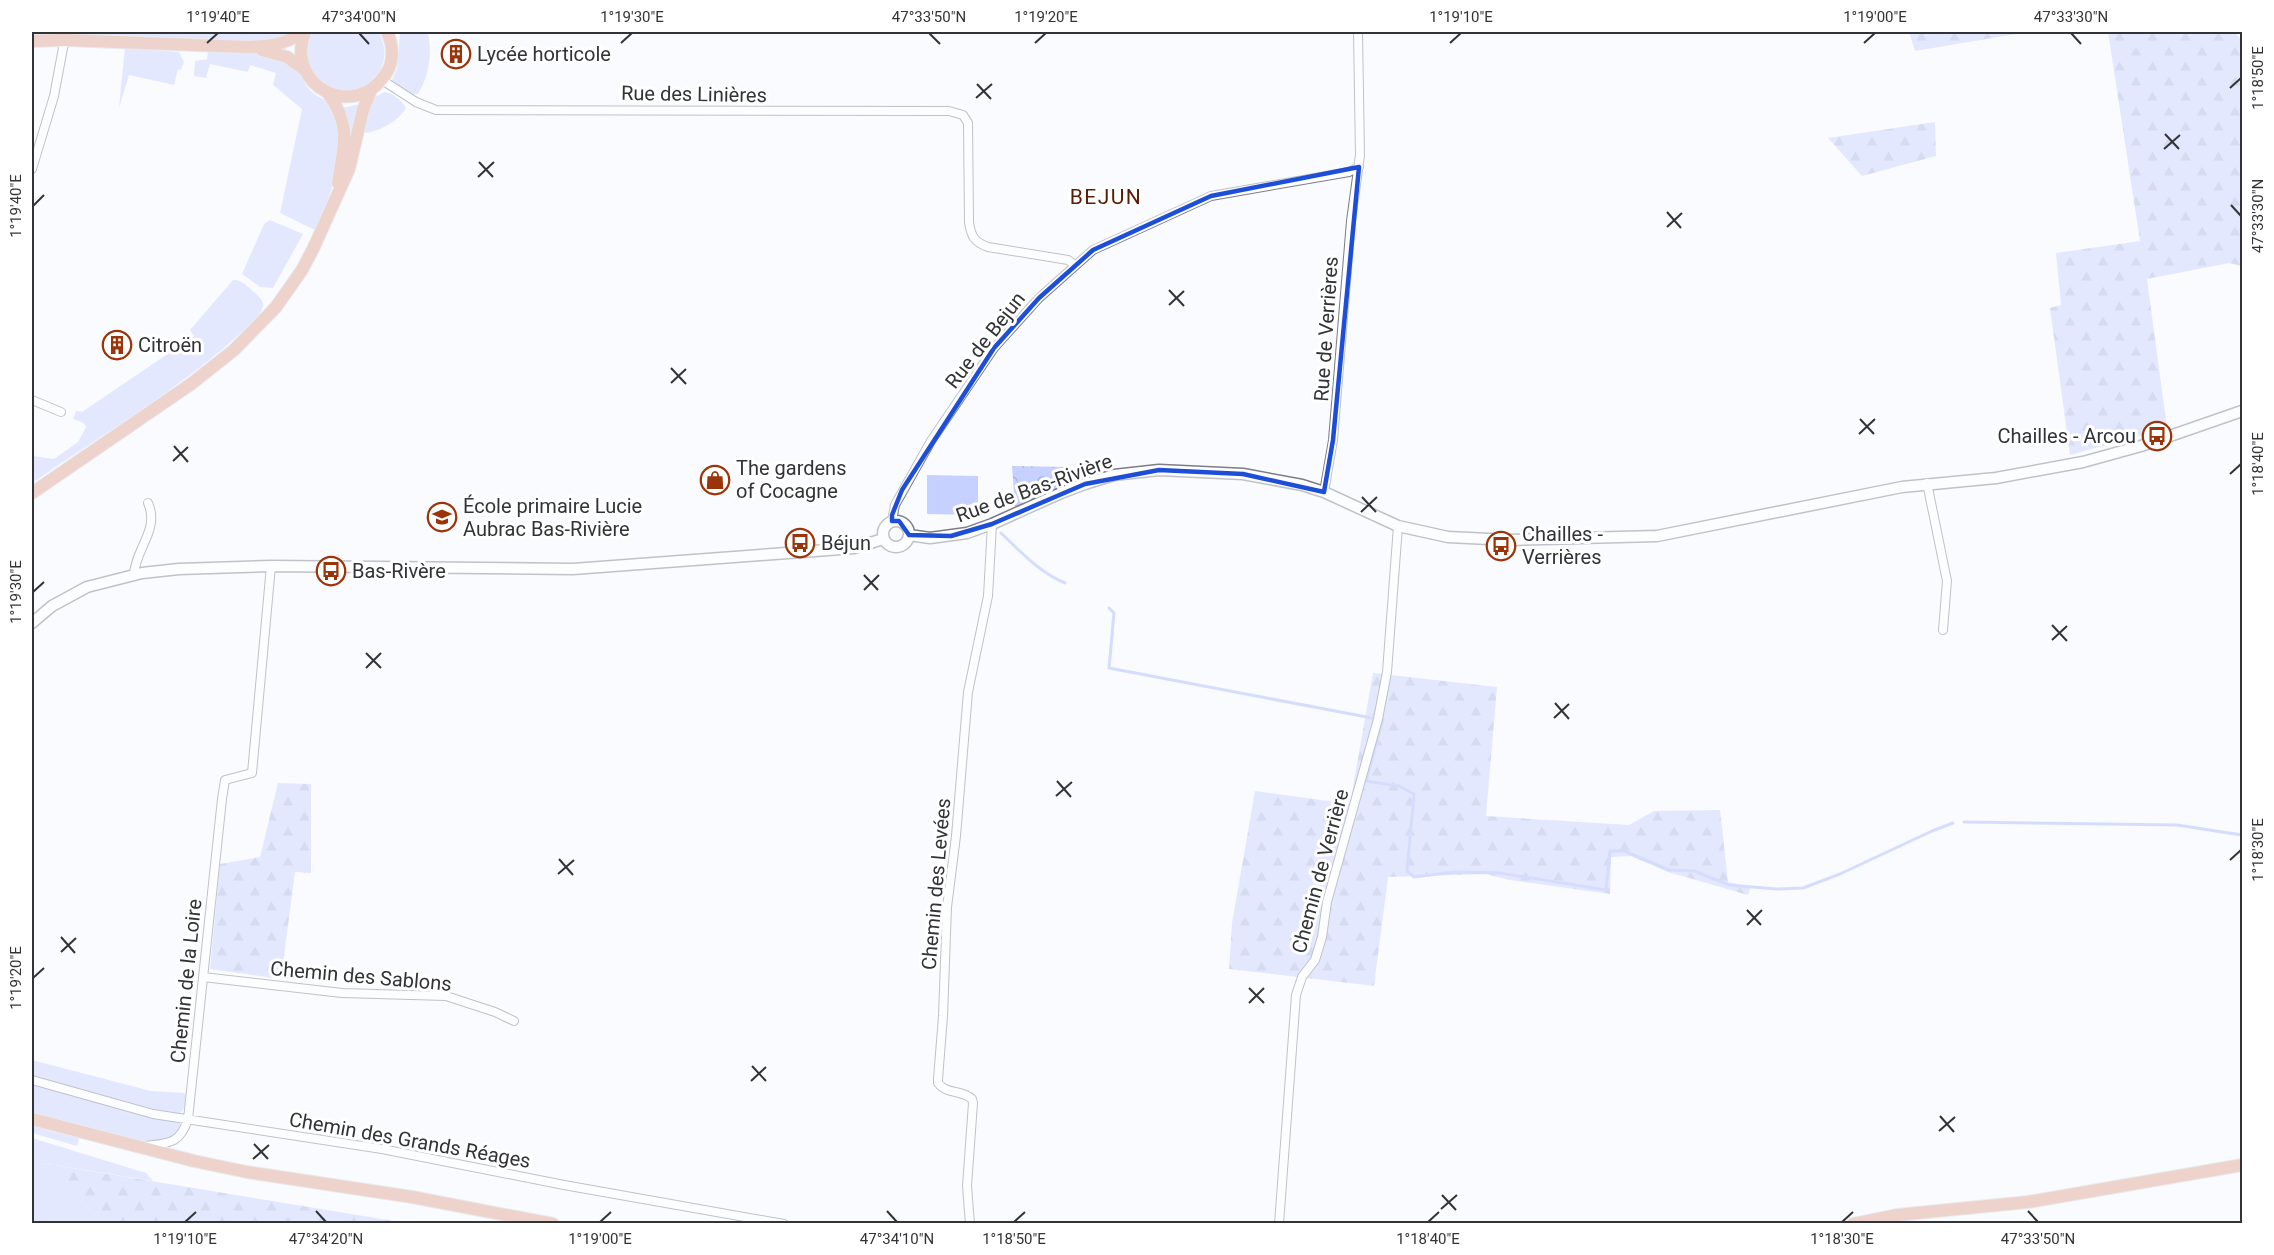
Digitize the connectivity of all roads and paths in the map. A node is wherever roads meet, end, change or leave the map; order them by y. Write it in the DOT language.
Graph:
graph roads {
  1 [pos="304,32"];
  2 [pos="1358,32"];
  3 [pos="390,34"];
  4 [pos="65,36"];
  5 [pos="32,41"];
  6 [pos="246,47"];
  7 [pos="304,69"];
  8 [pos="382,80"];
  9 [pos="371,90"];
  10 [pos="328,93"];
  11 [pos="1359,167"];
  12 [pos="32,170"];
  13 [pos="335,196"];
  14 [pos="1075,265"];
  15 [pos="32,400"];
  16 [pos="2242,411"];
  17 [pos="61,412"];
  18 [pos="1927,483"];
  19 [pos="1324,492"];
  20 [pos="32,493"];
  21 [pos="148,503"];
  22 [pos="892,521"];
  23 [pos="993,524"];
  24 [pos="1398,526"];
  25 [pos="909,535"];
  26 [pos="884,539"];
  27 [pos="271,566"];
  28 [pos="134,575"];
  29 [pos="32,624"];
  30 [pos="1943,630"];
  31 [pos="203,977"];
  32 [pos="514,1022"];
  33 [pos="32,1080"];
  34 [pos="32,1119"];
  35 [pos="188,1119"];
  36 [pos="135,1147"];
  37 [pos="2242,1165"];
  38 [pos="553,1224"];
  39 [pos="784,1224"];
  40 [pos="970,1224"];
  41 [pos="1278,1224"];
  42 [pos="1852,1224"];
  1 -- 6 [label="main road"];
  1 -- 7 [label="main road"];
  2 -- 11 [label="street, Rue de Verrières"];
  3 -- 8 [label="main road"];
  4 -- 5 [label="main road"];
  4 -- 6 [label="main road"];
  4 -- 12 [label="street"];
  6 -- 7 [label="main road"];
  7 -- 10 [label="main road"];
  8 -- 9 [label="main road"];
  8 -- 14 [label="street, Rue des Linières"];
  9 -- 10 [label="main road"];
  9 -- 13 [label="main road"];
  10 -- 13 [label="main road"];
  11 -- 14 [label="street, Rue de Bejun"];
  11 -- 19 [label="street, Rue de Verrières"];
  13 -- 20 [label="main road"];
  14 -- 22 [label="street, Rue de Bejun"];
  15 -- 17 [label="street"];
  16 -- 18 [label="street, Rue de Bas-Rivière"];
  18 -- 24 [label="street, Rue de Bas-Rivière"];
  18 -- 30 [label="street"];
  19 -- 23 [label="street, Rue de Bas-Rivière"];
  19 -- 24 [label="street, Rue de Bas-Rivière"];
  21 -- 28 [label="street"];
  22 -- 25 [label="street"];
  22 -- 26 [label="street"];
  23 -- 25 [label="street, Rue de Bas-Rivière"];
  23 -- 40 [label="street, Chemin des Levées"];
  24 -- 41 [label="street, Chemin de Verrière"];
  25 -- 26 [label="street"];
  26 -- 27 [label="street"];
  27 -- 28 [label="street"];
  27 -- 31 [label="street, Chemin de la Loire"];
  28 -- 29 [label="street"];
  31 -- 32 [label="street, Chemin des Sablons"];
  31 -- 35 [label="street, Chemin de la Loire"];
  33 -- 35 [label="street, Chemin des Grands Réages"];
  34 -- 36 [label="main road"];
  35 -- 36 [label="street"];
  35 -- 39 [label="street, Chemin des Grands Réages"];
  36 -- 38 [label="main road"];
  37 -- 42 [label="main road"];
}
